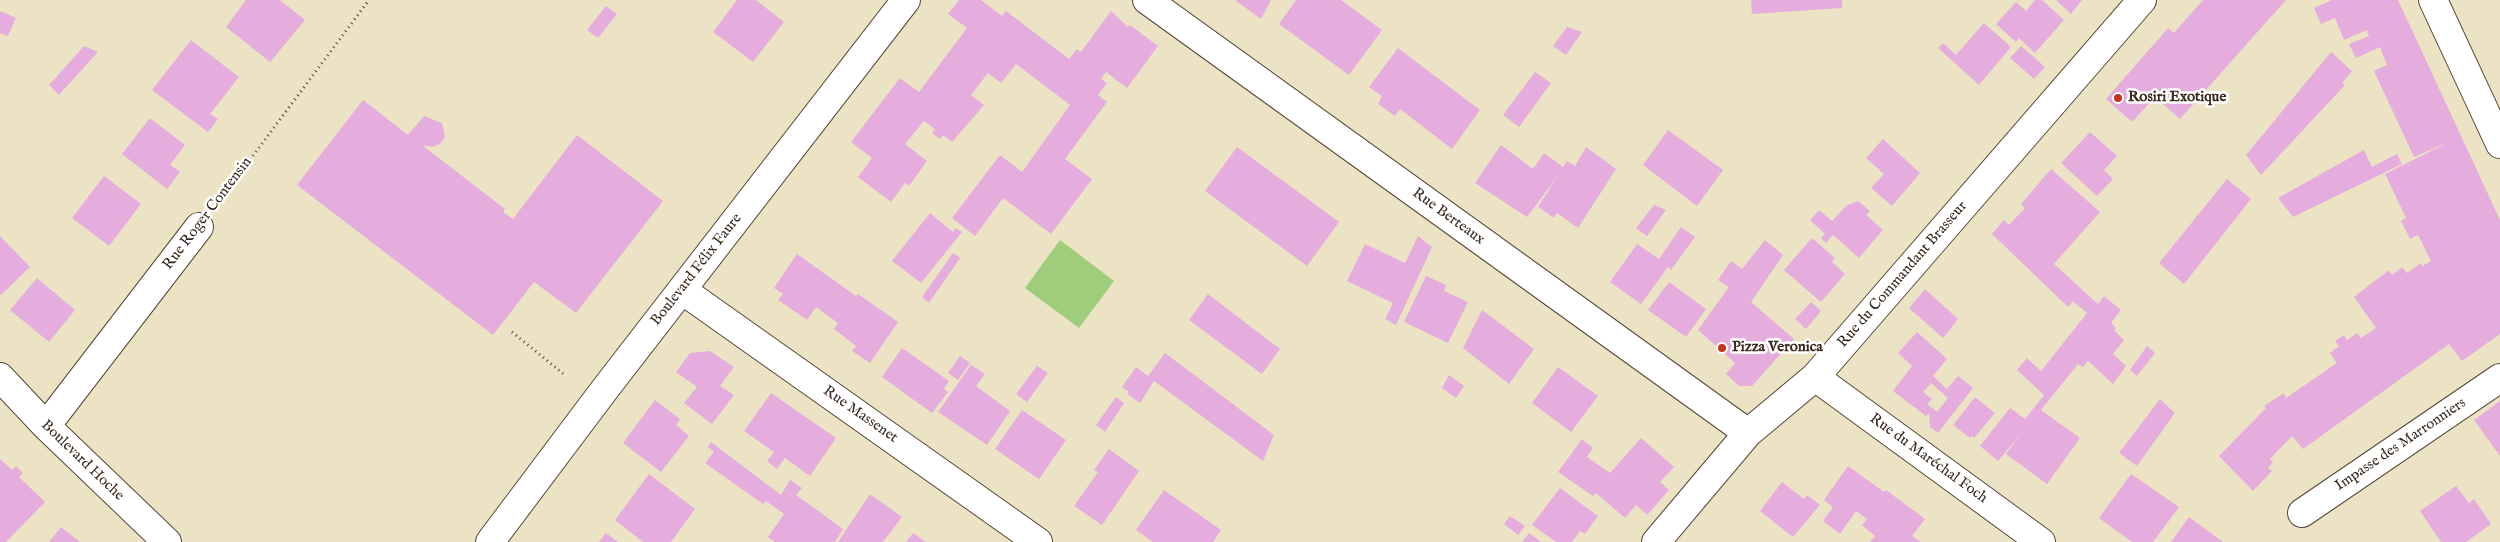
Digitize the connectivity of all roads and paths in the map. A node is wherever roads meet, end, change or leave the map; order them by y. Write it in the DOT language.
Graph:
graph roads {
  1 [pos="369,0"];
  2 [pos="906,0"];
  3 [pos="1147,0"];
  4 [pos="2142,0"];
  5 [pos="2433,0"];
  6 [pos="2500,144"];
  7 [pos="199,227"];
  8 [pos="682,290"];
  9 [pos="512,332"];
  10 [pos="566,376"];
  11 [pos="0,377"];
  12 [pos="1815,377"];
  13 [pos="2500,378"];
  14 [pos="46,426"];
  15 [pos="1748,433"];
  16 [pos="2302,512"];
  17 [pos="168,542"];
  18 [pos="490,542"];
  19 [pos="1038,542"];
  20 [pos="1656,542"];
  21 [pos="2041,542"];
  1 -- 7 [label="path, Rue Roger Contensin"];
  2 -- 8 [label="street, Boulevard Félix Faure"];
  3 -- 15 [label="street, Rue Berteaux"];
  4 -- 12 [label="street, Rue du Commandant Brasseur"];
  5 -- 6 [label="street"];
  7 -- 14 [label="street, Rue Roger Contensin"];
  8 -- 18 [label="street, Boulevard Félix Faure"];
  8 -- 19 [label="street, Rue Massenet"];
  9 -- 10 [label="path"];
  11 -- 14 [label="street, Boulevard Hoche"];
  12 -- 15 [label="street, Rue du Commandant Brasseur"];
  12 -- 21 [label="street, Rue du Maréchal Foch"];
  13 -- 16 [label="street, Impasse des Marronniers"];
  14 -- 17 [label="street, Boulevard Hoche"];
  15 -- 20 [label="street, Rue du Commandant Brasseur"];
}
